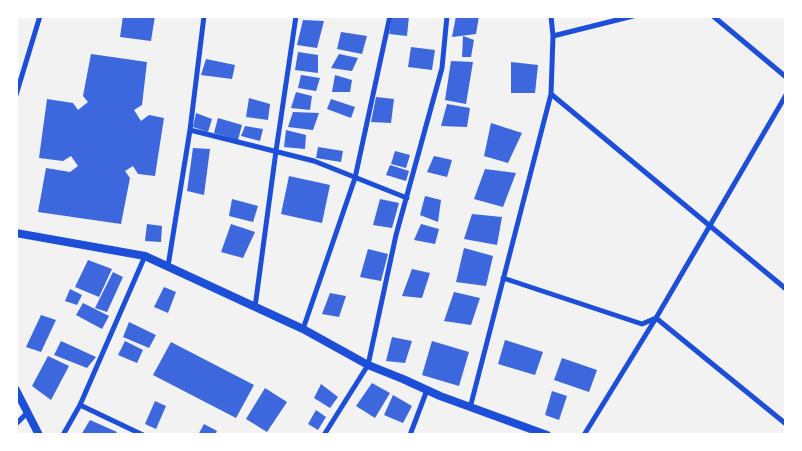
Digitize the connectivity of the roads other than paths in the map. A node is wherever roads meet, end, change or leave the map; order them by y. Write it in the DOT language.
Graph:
graph roads {
  1 [pos="40,16"];
  2 [pos="204,16"];
  3 [pos="296,16"];
  4 [pos="390,16"];
  5 [pos="447,16"];
  6 [pos="551,16"];
  7 [pos="633,16"];
  8 [pos="713,16"];
  9 [pos="553,36"];
  10 [pos="786,77"];
  11 [pos="551,94"];
  12 [pos="16,95"];
  13 [pos="786,95"];
  14 [pos="190,130"];
  15 [pos="276,151"];
  16 [pos="355,178"];
  17 [pos="407,198"];
  18 [pos="709,226"];
  19 [pos="16,233"];
  20 [pos="145,256"];
  21 [pos="168,266"];
  22 [pos="503,278"];
  23 [pos="786,289"];
  24 [pos="255,308"];
  25 [pos="656,318"];
  26 [pos="303,329"];
  27 [pos="368,365"];
  28 [pos="16,390"];
  29 [pos="427,390"];
  30 [pos="80,405"];
  31 [pos="470,408"];
  32 [pos="28,412"];
  33 [pos="16,424"];
  34 [pos="786,424"];
  35 [pos="38,435"];
  36 [pos="63,435"];
  37 [pos="143,435"];
  38 [pos="324,435"];
  39 [pos="410,435"];
  40 [pos="547,435"];
  41 [pos="584,435"];
  1 -- 12 [label="street"];
  2 -- 14 [label="street"];
  3 -- 15 [label="street"];
  4 -- 16 [label="street"];
  5 -- 17 [label="street"];
  6 -- 9 [label="street"];
  7 -- 9 [label="street"];
  8 -- 10 [label="street"];
  9 -- 11 [label="street"];
  11 -- 18 [label="street"];
  11 -- 22 [label="street"];
  13 -- 18 [label="street"];
  14 -- 15 [label="street"];
  14 -- 21 [label="street"];
  15 -- 16 [label="street"];
  15 -- 24 [label="street"];
  16 -- 17 [label="street"];
  16 -- 26 [label="street"];
  17 -- 27 [label="street"];
  18 -- 23 [label="street"];
  18 -- 25 [label="street"];
  19 -- 20 [label="street"];
  20 -- 21 [label="street"];
  20 -- 30 [label="street"];
  21 -- 24 [label="street"];
  22 -- 25 [label="street"];
  22 -- 31 [label="street"];
  24 -- 26 [label="street"];
  25 -- 34 [label="street"];
  25 -- 41 [label="street"];
  26 -- 27 [label="street"];
  27 -- 29 [label="street"];
  27 -- 38 [label="street"];
  28 -- 32 [label="street"];
  29 -- 31 [label="street"];
  29 -- 39 [label="street"];
  30 -- 36 [label="street"];
  30 -- 37 [label="street"];
  31 -- 40 [label="street"];
  32 -- 33 [label="street"];
  32 -- 35 [label="street"];
}
